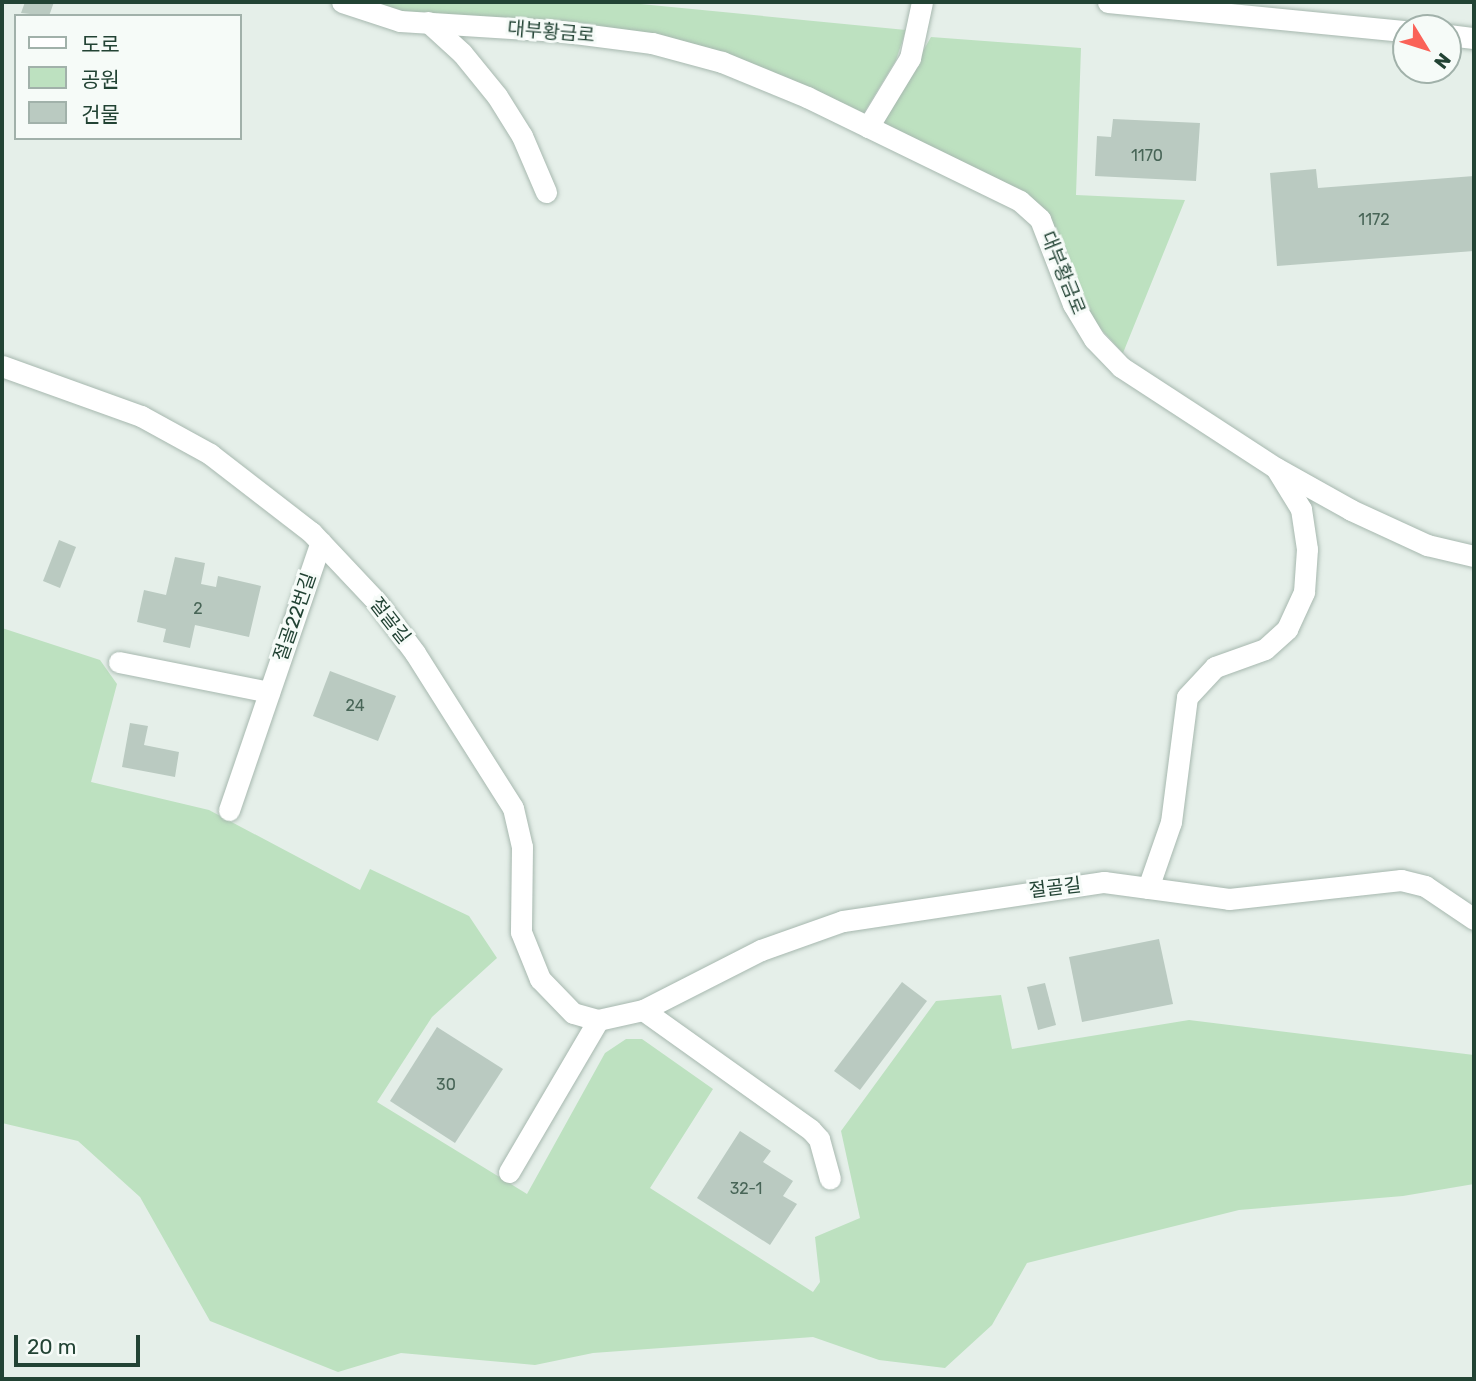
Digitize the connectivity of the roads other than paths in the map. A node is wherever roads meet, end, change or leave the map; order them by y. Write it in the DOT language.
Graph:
graph roads {
  1 [pos="342,2"];
  2 [pos="922,2"];
  3 [pos="1108,2"];
  4 [pos="428,22"];
  5 [pos="1392,30"];
  6 [pos="868,127"];
  7 [pos="545,192"];
  8 [pos="2,366"];
  9 [pos="1276,468"];
  10 [pos="321,542"];
  11 [pos="1474,556"];
  12 [pos="119,662"];
  13 [pos="269,692"];
  14 [pos="229,810"];
  15 [pos="1149,888"];
  16 [pos="1474,919"];
  17 [pos="643,1010"];
  18 [pos="597,1020"];
  19 [pos="509,1172"];
  20 [pos="830,1179"];
  1 -- 4 [label="main road, 대부황금로"];
  2 -- 6 [label="main road"];
  3 -- 5 [label="main road"];
  4 -- 6 [label="main road, 대부황금로"];
  4 -- 7 [label="main road"];
  6 -- 9 [label="main road, 대부황금로"];
  8 -- 10 [label="main road, 절골길"];
  9 -- 11 [label="main road, 대부황금로"];
  9 -- 15 [label="main road, 대부황금로"];
  10 -- 13 [label="main road, 절골22번길"];
  10 -- 18 [label="main road, 절골길"];
  12 -- 13 [label="main road"];
  13 -- 14 [label="main road, 절골22번길"];
  15 -- 16 [label="main road, 절골길"];
  15 -- 17 [label="main road, 절골길"];
  17 -- 18 [label="main road, 절골길"];
  17 -- 20 [label="main road"];
  18 -- 19 [label="main road"];
}
